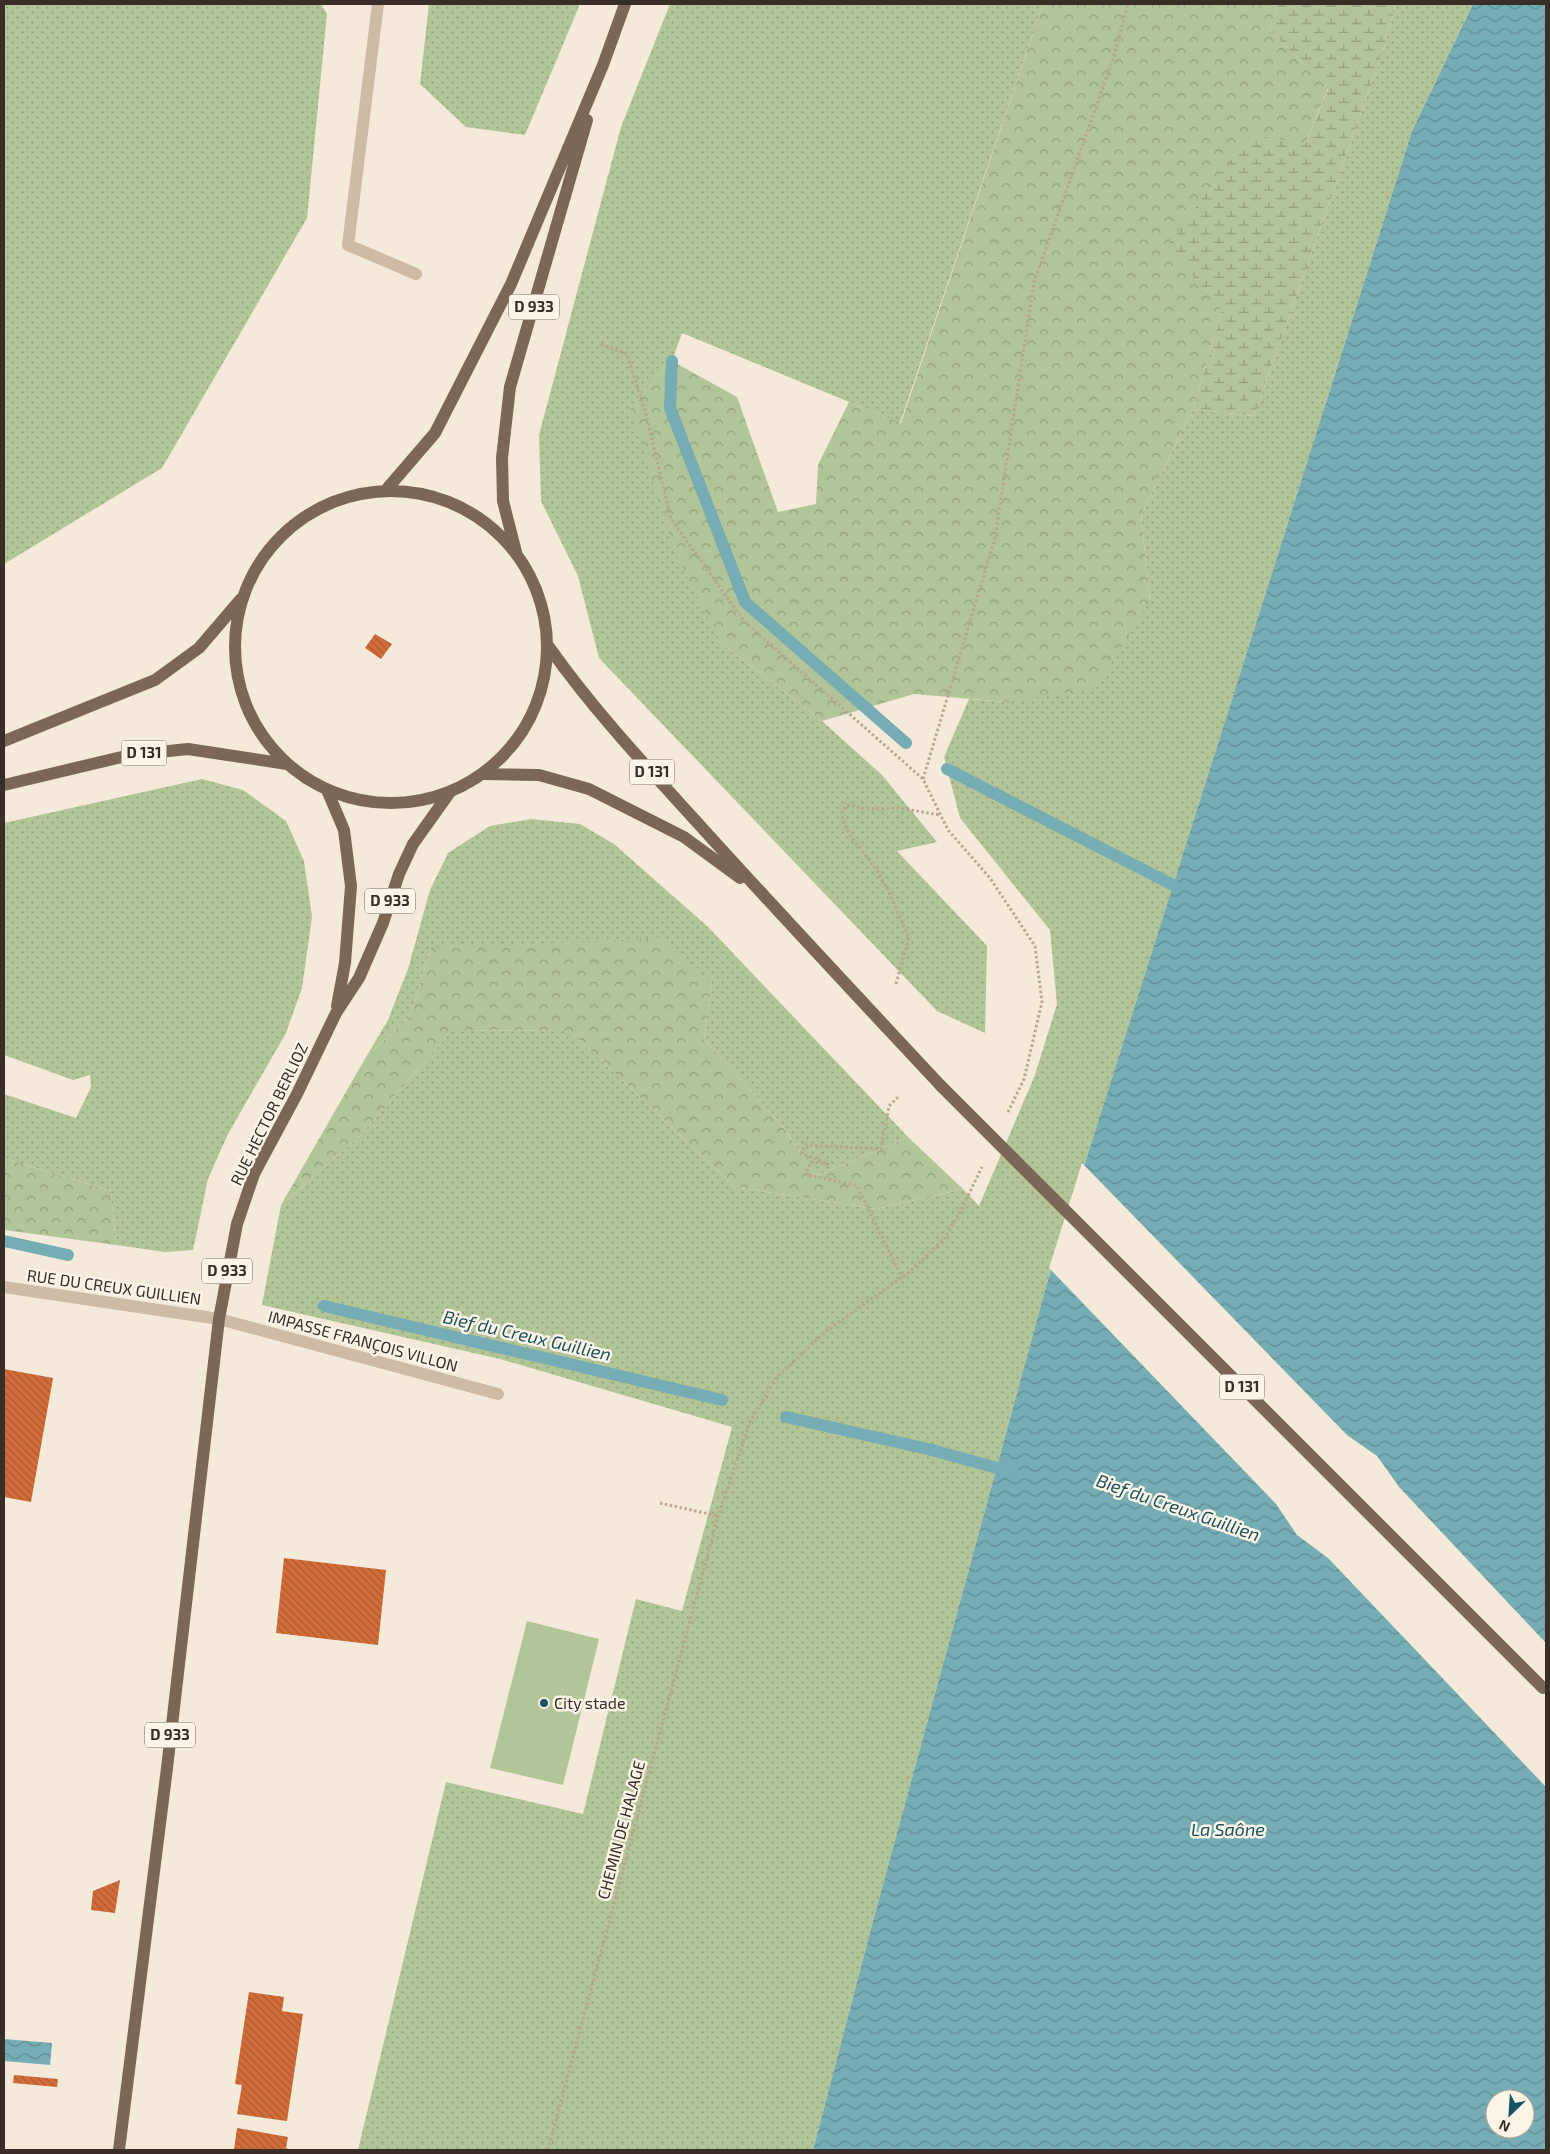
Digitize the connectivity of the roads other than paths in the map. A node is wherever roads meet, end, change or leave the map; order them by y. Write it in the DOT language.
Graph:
graph roads {
  1 [pos="378,4"];
  2 [pos="625,4"];
  3 [pos="602,65"];
  4 [pos="416,274"];
  5 [pos="386,490"];
  6 [pos="516,553"];
  7 [pos="241,599"];
  8 [pos="549,647"];
  9 [pos="4,741"];
  10 [pos="287,764"];
  11 [pos="484,774"];
  12 [pos="4,785"];
  13 [pos="327,790"];
  14 [pos="450,792"];
  15 [pos="760,892"];
  16 [pos="336,1013"];
  17 [pos="4,1287"];
  18 [pos="219,1319"];
  19 [pos="498,1394"];
  20 [pos="1545,1690"];
  21 [pos="119,2150"];
  1 -- 4 [label="street"];
  2 -- 3 [label="main road, D 933"];
  3 -- 5 [label="main road, D 933"];
  3 -- 6 [label="main road, D 933"];
  5 -- 6 [label="main road"];
  5 -- 7 [label="main road"];
  6 -- 8 [label="main road"];
  7 -- 9 [label="main road"];
  7 -- 10 [label="main road"];
  8 -- 11 [label="main road"];
  8 -- 15 [label="main road, D 131"];
  10 -- 12 [label="main road, D 131"];
  10 -- 13 [label="main road"];
  11 -- 14 [label="main road"];
  11 -- 15 [label="main road, D 131"];
  13 -- 14 [label="main road"];
  13 -- 16 [label="main road, D 933"];
  14 -- 16 [label="main road, D 933"];
  15 -- 20 [label="main road, D 131, bridge"];
  16 -- 18 [label="main road, RUE HECTOR BERLIOZ / D 933"];
  17 -- 18 [label="street, RUE DU CREUX GUILLIEN"];
  18 -- 19 [label="street, IMPASSE FRANÇOIS VILLON"];
  18 -- 21 [label="main road, D 933"];
}
